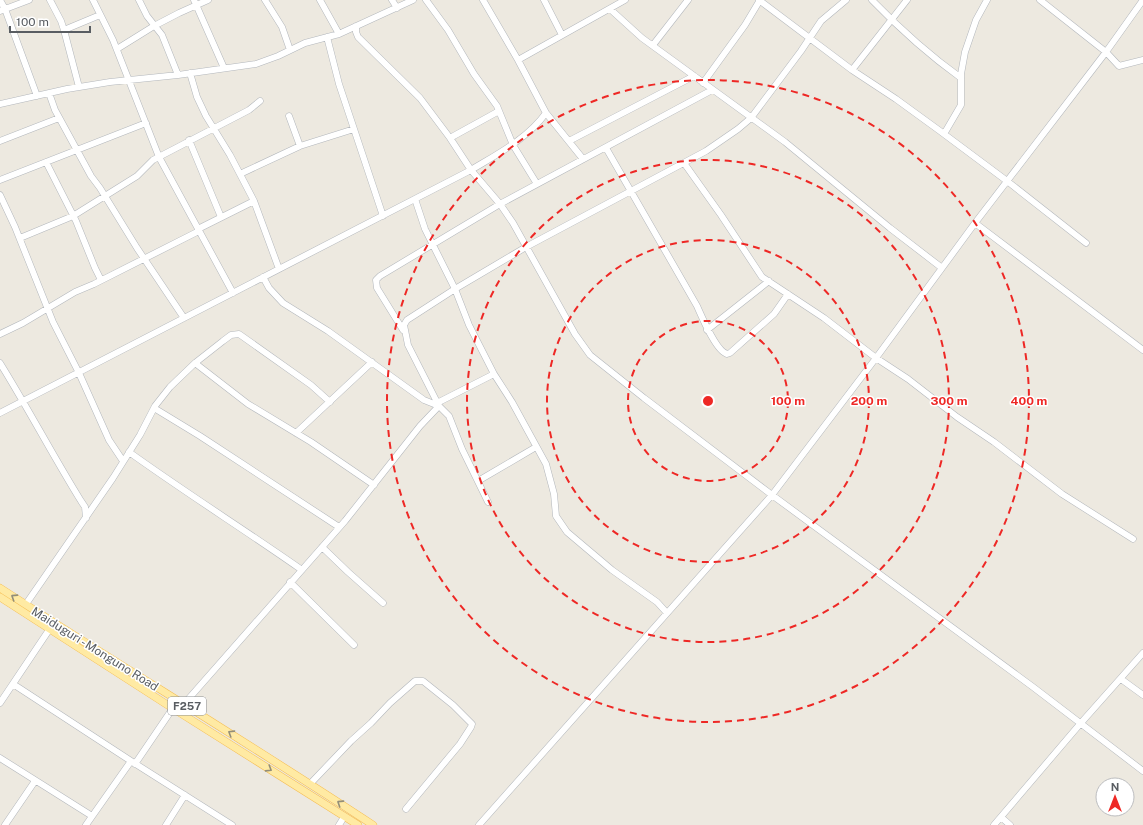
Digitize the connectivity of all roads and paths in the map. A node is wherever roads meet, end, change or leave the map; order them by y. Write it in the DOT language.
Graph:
graph roads {
  1 [pos="0,0"];
  2 [pos="29,0"];
  3 [pos="50,0"];
  4 [pos="93,0"];
  5 [pos="139,0"];
  6 [pos="208,0"];
  7 [pos="265,0"];
  8 [pos="320,0"];
  9 [pos="392,0"];
  10 [pos="414,0"];
  11 [pos="426,0"];
  12 [pos="483,0"];
  13 [pos="544,0"];
  14 [pos="610,0"];
  15 [pos="625,0"];
  16 [pos="688,0"];
  17 [pos="759,0"];
  18 [pos="846,0"];
  19 [pos="872,0"];
  20 [pos="907,0"];
  21 [pos="987,0"];
  22 [pos="1040,0"];
  23 [pos="1143,0"];
  24 [pos="196,3"];
  25 [pos="397,8"];
  26 [pos="611,8"];
  27 [pos="3,10"];
  28 [pos="100,15"];
  29 [pos="891,20"];
  30 [pos="154,26"];
  31 [pos="356,26"];
  32 [pos="64,30"];
  33 [pos="339,34"];
  34 [pos="562,35"];
  35 [pos="327,37"];
  36 [pos="810,38"];
  37 [pos="653,45"];
  38 [pos="117,49"];
  39 [pos="290,50"];
  40 [pos="1106,52"];
  41 [pos="518,60"];
  42 [pos="1143,60"];
  43 [pos="224,68"];
  44 [pos="852,70"];
  45 [pos="190,73"];
  46 [pos="178,75"];
  47 [pos="694,76"];
  48 [pos="962,78"];
  49 [pos="128,80"];
  50 [pos="703,83"];
  51 [pos="79,87"];
  52 [pos="712,90"];
  53 [pos="49,93"];
  54 [pos="36,96"];
  55 [pos="260,100"];
  56 [pos="0,104"];
  57 [pos="499,111"];
  58 [pos="546,112"];
  59 [pos="288,116"];
  60 [pos="59,118"];
  61 [pos="751,118"];
  62 [pos="146,124"];
  63 [pos="214,129"];
  64 [pos="354,129"];
  65 [pos="944,134"];
  66 [pos="450,138"];
  67 [pos="188,140"];
  68 [pos="0,141"];
  69 [pos="569,141"];
  70 [pos="300,146"];
  71 [pos="513,146"];
  72 [pos="606,148"];
  73 [pos="77,150"];
  74 [pos="159,156"];
  75 [pos="583,159"];
  76 [pos="46,162"];
  77 [pos="684,163"];
  78 [pos="472,170"];
  79 [pos="240,174"];
  80 [pos="0,180"];
  81 [pos="1007,181"];
  82 [pos="537,184"];
  83 [pos="631,191"];
  84 [pos="0,195"];
  85 [pos="104,196"];
  86 [pos="415,199"];
  87 [pos="254,201"];
  88 [pos="500,204"];
  89 [pos="73,216"];
  90 [pos="383,216"];
  91 [pos="221,217"];
  92 [pos="975,222"];
  93 [pos="199,230"];
  94 [pos="20,238"];
  95 [pos="1086,243"];
  96 [pos="432,244"];
  97 [pos="526,247"];
  98 [pos="143,258"];
  99 [pos="942,268"];
  100 [pos="279,269"];
  101 [pos="263,277"];
  102 [pos="101,280"];
  103 [pos="769,281"];
  104 [pos="455,289"];
  105 [pos="233,293"];
  106 [pos="788,294"];
  107 [pos="47,308"];
  108 [pos="184,318"];
  109 [pos="707,330"];
  110 [pos="404,332"];
  111 [pos="0,334"];
  112 [pos="1143,350"];
  113 [pos="876,358"];
  114 [pos="372,362"];
  115 [pos="0,363"];
  116 [pos="195,363"];
  117 [pos="79,373"];
  118 [pos="494,374"];
  119 [pos="24,401"];
  120 [pos="330,402"];
  121 [pos="438,404"];
  122 [pos="154,408"];
  123 [pos="0,413"];
  124 [pos="296,433"];
  125 [pos="536,447"];
  126 [pos="129,452"];
  127 [pos="123,461"];
  128 [pos="478,481"];
  129 [pos="374,484"];
  130 [pos="772,496"];
  131 [pos="488,502"];
  132 [pos="86,518"];
  133 [pos="339,527"];
  134 [pos="1133,540"];
  135 [pos="322,547"];
  136 [pos="302,570"];
  137 [pos="290,582"];
  138 [pos="0,588"];
  139 [pos="0,597"];
  140 [pos="383,603"];
  141 [pos="26,604"];
  142 [pos="667,613"];
  143 [pos="52,625"];
  144 [pos="354,645"];
  145 [pos="1143,653"];
  146 [pos="1121,679"];
  147 [pos="13,684"];
  148 [pos="1143,695"];
  149 [pos="0,704"];
  150 [pos="184,704"];
  151 [pos="172,708"];
  152 [pos="1080,724"];
  153 [pos="0,758"];
  154 [pos="133,762"];
  155 [pos="1143,771"];
  156 [pos="35,781"];
  157 [pos="310,784"];
  158 [pos="185,795"];
  159 [pos="406,809"];
  160 [pos="92,816"];
  161 [pos="344,817"];
  162 [pos="1000,817"];
  163 [pos="5,825"];
  164 [pos="86,825"];
  165 [pos="166,825"];
  166 [pos="232,825"];
  167 [pos="339,825"];
  168 [pos="358,825"];
  169 [pos="373,825"];
  170 [pos="478,825"];
  171 [pos="994,825"];
  172 [pos="1010,825"];
  1 -- 27 [label="street"];
  2 -- 27 [label="street"];
  3 -- 32 [label="street"];
  4 -- 28 [label="street"];
  5 -- 30 [label="street"];
  6 -- 24 [label="street"];
  7 -- 39 [label="street"];
  8 -- 33 [label="street"];
  9 -- 25 [label="street"];
  10 -- 25 [label="street"];
  11 -- 57 [label="street"];
  12 -- 41 [label="street"];
  13 -- 34 [label="street"];
  14 -- 26 [label="street"];
  15 -- 26 [label="street"];
  16 -- 37 [label="street"];
  17 -- 36 [label="street"];
  17 -- 50 [label="street"];
  18 -- 36 [label="street"];
  19 -- 29 [label="street"];
  20 -- 29 [label="street"];
  21 -- 48 [label="street"];
  22 -- 40 [label="street"];
  23 -- 40 [label="street"];
  24 -- 30 [label="street"];
  24 -- 43 [label="street"];
  25 -- 31 [label="street"];
  26 -- 34 [label="street"];
  26 -- 37 [label="street"];
  27 -- 54 [label="street"];
  28 -- 32 [label="street"];
  28 -- 38 [label="street"];
  29 -- 44 [label="street"];
  29 -- 48 [label="street"];
  30 -- 38 [label="street"];
  30 -- 46 [label="street"];
  31 -- 33 [label="street"];
  31 -- 66 [label="street"];
  32 -- 51 [label="street"];
  33 -- 35 [label="street"];
  34 -- 41 [label="street"];
  35 -- 39 [label="street"];
  35 -- 64 [label="street"];
  36 -- 44 [label="street"];
  36 -- 61 [label="street"];
  37 -- 47 [label="street"];
  38 -- 49 [label="street"];
  39 -- 43 [label="street"];
  40 -- 42 [label="street"];
  40 -- 81 [label="street"];
  41 -- 58 [label="street"];
  43 -- 45 [label="street"];
  44 -- 65 [label="street"];
  45 -- 46 [label="street"];
  45 -- 63 [label="street"];
  46 -- 49 [label="street"];
  47 -- 50 [label="street"];
  47 -- 69 [label="street"];
  48 -- 65 [label="street"];
  49 -- 51 [label="street"];
  49 -- 62 [label="street"];
  50 -- 52 [label="street"];
  51 -- 53 [label="street"];
  52 -- 61 [label="street"];
  52 -- 72 [label="street"];
  53 -- 54 [label="street"];
  53 -- 60 [label="street"];
  54 -- 56 [label="street"];
  55 -- 63 [label="street"];
  57 -- 66 [label="street"];
  57 -- 71 [label="street"];
  58 -- 69 [label="street"];
  58 -- 71 [label="street"];
  59 -- 70 [label="street"];
  60 -- 68 [label="street"];
  60 -- 73 [label="street"];
  61 -- 77 [label="street"];
  61 -- 99 [label="street"];
  62 -- 73 [label="street"];
  62 -- 74 [label="street"];
  63 -- 67 [label="street"];
  63 -- 79 [label="street"];
  64 -- 70 [label="street"];
  64 -- 90 [label="street"];
  65 -- 81 [label="street"];
  66 -- 78 [label="street"];
  67 -- 74 [label="street"];
  67 -- 91 [label="street"];
  69 -- 75 [label="street"];
  70 -- 79 [label="street"];
  71 -- 78 [label="street"];
  71 -- 82 [label="street"];
  72 -- 75 [label="street"];
  72 -- 83 [label="street"];
  73 -- 76 [label="street"];
  73 -- 85 [label="street"];
  74 -- 85 [label="street"];
  74 -- 93 [label="street"];
  75 -- 82 [label="street"];
  76 -- 80 [label="street"];
  76 -- 89 [label="street"];
  77 -- 83 [label="street"];
  77 -- 103 [label="street"];
  78 -- 86 [label="street"];
  78 -- 88 [label="street"];
  79 -- 87 [label="street"];
  81 -- 92 [label="street"];
  81 -- 95 [label="street"];
  82 -- 88 [label="street"];
  83 -- 97 [label="street"];
  83 -- 109 [label="street"];
  84 -- 94 [label="street"];
  85 -- 89 [label="street"];
  85 -- 98 [label="street"];
  86 -- 90 [label="street"];
  86 -- 96 [label="street"];
  87 -- 91 [label="street"];
  87 -- 100 [label="street"];
  88 -- 96 [label="street"];
  88 -- 97 [label="street"];
  89 -- 94 [label="street"];
  89 -- 102 [label="street"];
  90 -- 100 [label="street"];
  91 -- 93 [label="street"];
  92 -- 99 [label="street"];
  92 -- 112 [label="street"];
  93 -- 98 [label="street"];
  93 -- 105 [label="street"];
  94 -- 107 [label="street"];
  96 -- 104 [label="street"];
  96 -- 110 [label="street"];
  97 -- 104 [label="street"];
  97 -- 130 [label="street"];
  98 -- 102 [label="street"];
  98 -- 108 [label="street"];
  99 -- 113 [label="street"];
  100 -- 101 [label="street"];
  101 -- 105 [label="street"];
  101 -- 114 [label="street"];
  102 -- 107 [label="street"];
  103 -- 106 [label="street"];
  103 -- 109 [label="street"];
  104 -- 110 [label="street"];
  104 -- 118 [label="street"];
  105 -- 108 [label="street"];
  106 -- 109 [label="street"];
  106 -- 113 [label="street"];
  107 -- 111 [label="street"];
  107 -- 117 [label="street"];
  108 -- 117 [label="street"];
  110 -- 121 [label="street"];
  113 -- 130 [label="street"];
  113 -- 134 [label="street"];
  114 -- 120 [label="street"];
  114 -- 121 [label="street"];
  115 -- 119 [label="street"];
  116 -- 120 [label="street"];
  116 -- 122 [label="street"];
  116 -- 124 [label="street"];
  117 -- 119 [label="street"];
  117 -- 127 [label="street"];
  118 -- 121 [label="street"];
  118 -- 125 [label="street"];
  119 -- 123 [label="street"];
  119 -- 132 [label="street"];
  120 -- 124 [label="street"];
  121 -- 128 [label="street"];
  121 -- 129 [label="street"];
  122 -- 126 [label="street"];
  122 -- 133 [label="street"];
  124 -- 129 [label="street"];
  125 -- 128 [label="street"];
  125 -- 142 [label="street"];
  126 -- 127 [label="street"];
  126 -- 136 [label="street"];
  127 -- 132 [label="street"];
  128 -- 131 [label="street"];
  129 -- 133 [label="street"];
  130 -- 142 [label="street"];
  130 -- 152 [label="street"];
  132 -- 141 [label="street"];
  133 -- 135 [label="street"];
  135 -- 136 [label="street"];
  135 -- 140 [label="street"];
  136 -- 137 [label="street"];
  137 -- 144 [label="street"];
  137 -- 150 [label="street"];
  141 -- 138 [label="main road, Maiduguri - Monguno Road / F257, one-way"];
  139 -- 143 [label="main road, Maiduguri - Monguno Road / F257"];
  141 -- 143 [label="main road, Maiduguri - Monguno Road / F257"];
  142 -- 170 [label="street"];
  143 -- 147 [label="street"];
  143 -- 150 [label="main road, Maiduguri - Monguno Road / F257"];
  143 -- 151 [label="main road, Maiduguri - Monguno Road / F257"];
  145 -- 146 [label="street"];
  146 -- 148 [label="street"];
  146 -- 152 [label="street"];
  147 -- 149 [label="street"];
  147 -- 154 [label="street"];
  157 -- 150 [label="main road, Maiduguri - Monguno Road / F257, one-way"];
  151 -- 154 [label="street"];
  151 -- 161 [label="main road, Maiduguri - Monguno Road / F257, one-way"];
  152 -- 155 [label="street"];
  152 -- 162 [label="street"];
  153 -- 156 [label="street"];
  154 -- 158 [label="street"];
  154 -- 160 [label="street"];
  156 -- 160 [label="street"];
  156 -- 163 [label="street"];
  157 -- 159 [label="street"];
  169 -- 157 [label="main road, Maiduguri - Monguno Road / F257, one-way"];
  158 -- 165 [label="street"];
  158 -- 166 [label="street"];
  160 -- 164 [label="street"];
  161 -- 167 [label="street"];
  161 -- 168 [label="main road, Maiduguri - Monguno Road / F257"];
  162 -- 171 [label="street"];
  162 -- 172 [label="street"];
}
